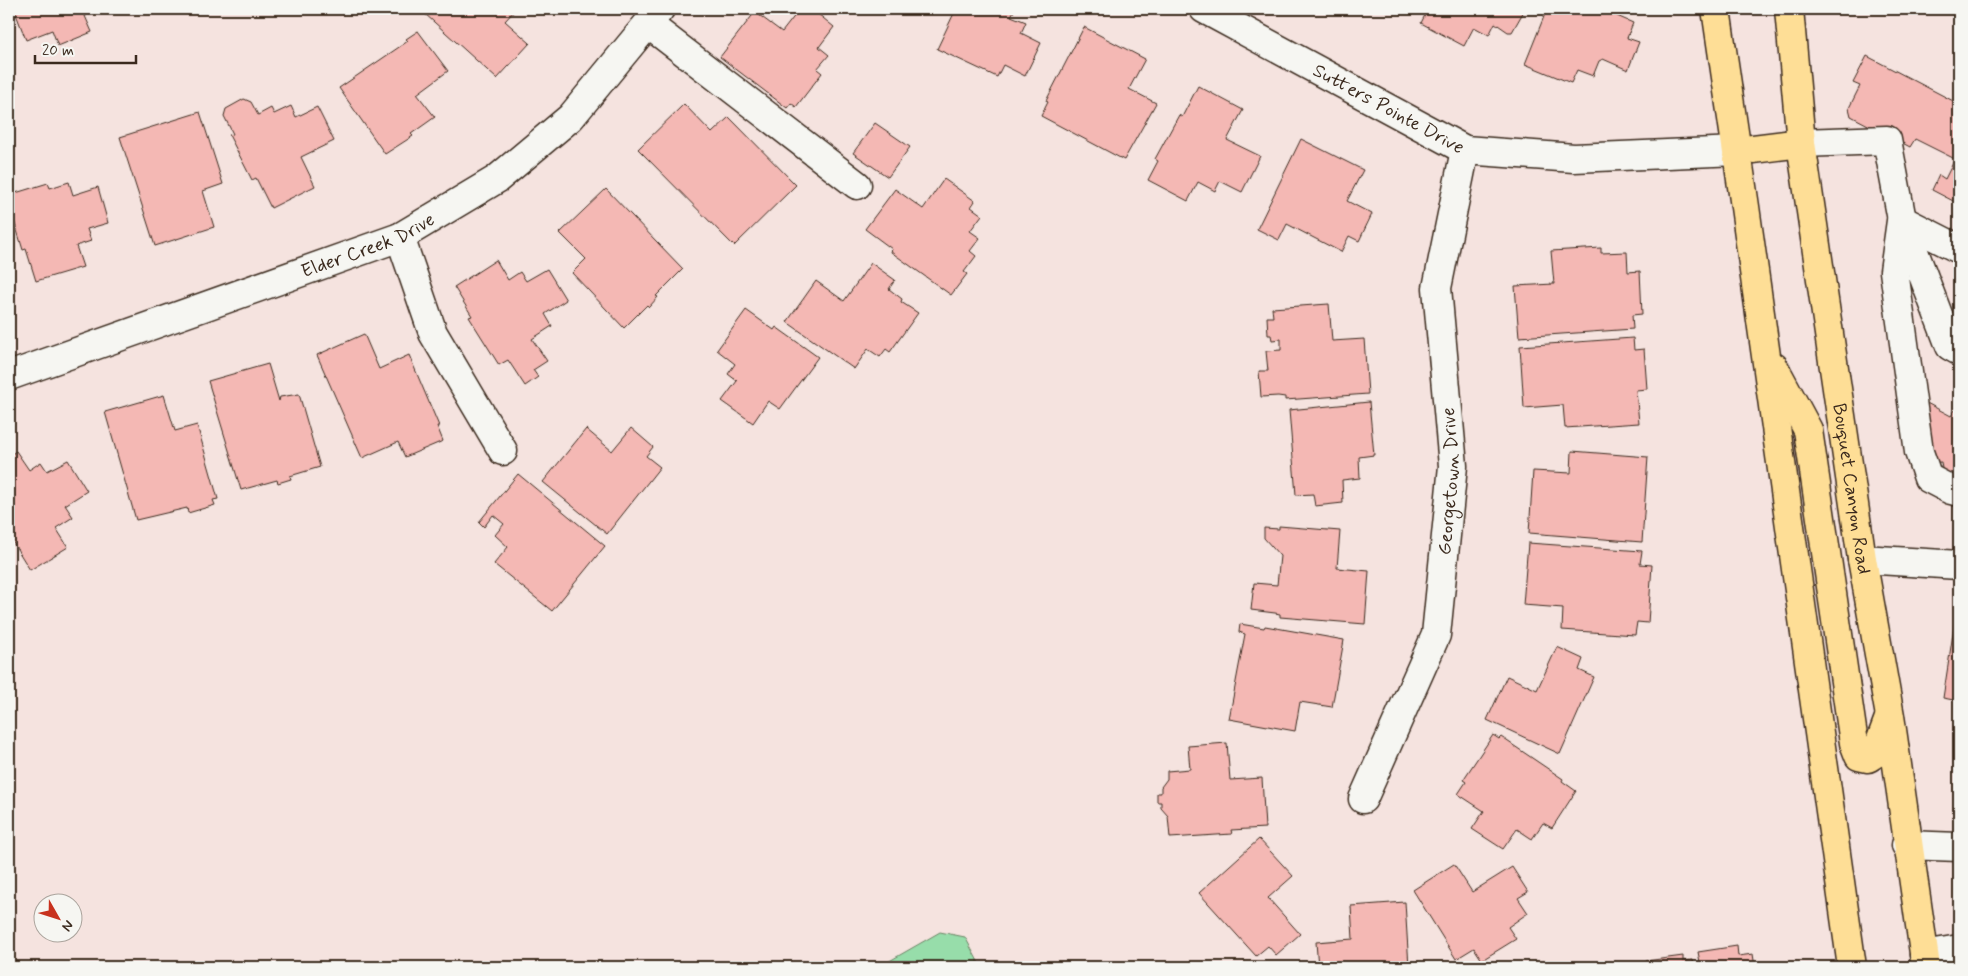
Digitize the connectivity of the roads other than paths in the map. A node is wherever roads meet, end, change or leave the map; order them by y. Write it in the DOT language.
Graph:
graph roads {
  1 [pos="1204,9"];
  2 [pos="1716,9"];
  3 [pos="1789,9"];
  4 [pos="654,16"];
  5 [pos="1801,143"];
  6 [pos="1465,150"];
  7 [pos="1737,152"];
  8 [pos="857,185"];
  9 [pos="1902,220"];
  10 [pos="400,237"];
  11 [pos="1959,249"];
  12 [pos="1765,350"];
  13 [pos="1959,351"];
  14 [pos="9,376"];
  15 [pos="503,451"];
  16 [pos="1959,492"];
  17 [pos="1862,559"];
  18 [pos="1959,565"];
  19 [pos="1890,716"];
  20 [pos="1363,799"];
  21 [pos="1906,845"];
  22 [pos="1959,847"];
  23 [pos="1959,949"];
  24 [pos="1925,961"];
  25 [pos="1852,967"];
  1 -- 6 [label="street, Sutters Pointe Drive"];
  2 -- 7 [label="main road"];
  3 -- 5 [label="main road, Bouquet Canyon Road"];
  4 -- 8 [label="street"];
  4 -- 10 [label="street, Elder Creek Drive"];
  5 -- 7 [label="main road"];
  5 -- 9 [label="street"];
  5 -- 17 [label="main road, Bouquet Canyon Road"];
  6 -- 7 [label="street, Sutters Pointe Drive"];
  6 -- 20 [label="street, Georgetown Drive"];
  7 -- 12 [label="main road"];
  9 -- 11 [label="street"];
  9 -- 13 [label="street"];
  9 -- 16 [label="street"];
  10 -- 14 [label="street, Elder Creek Drive"];
  10 -- 15 [label="street"];
  12 -- 19 [label="main road"];
  12 -- 25 [label="main road"];
  17 -- 18 [label="street"];
  17 -- 19 [label="main road, Bouquet Canyon Road"];
  19 -- 21 [label="main road, Bouquet Canyon Road"];
  21 -- 22 [label="street"];
  21 -- 24 [label="main road, Bouquet Canyon Road"];
  23 -- 24 [label="street"];
}
